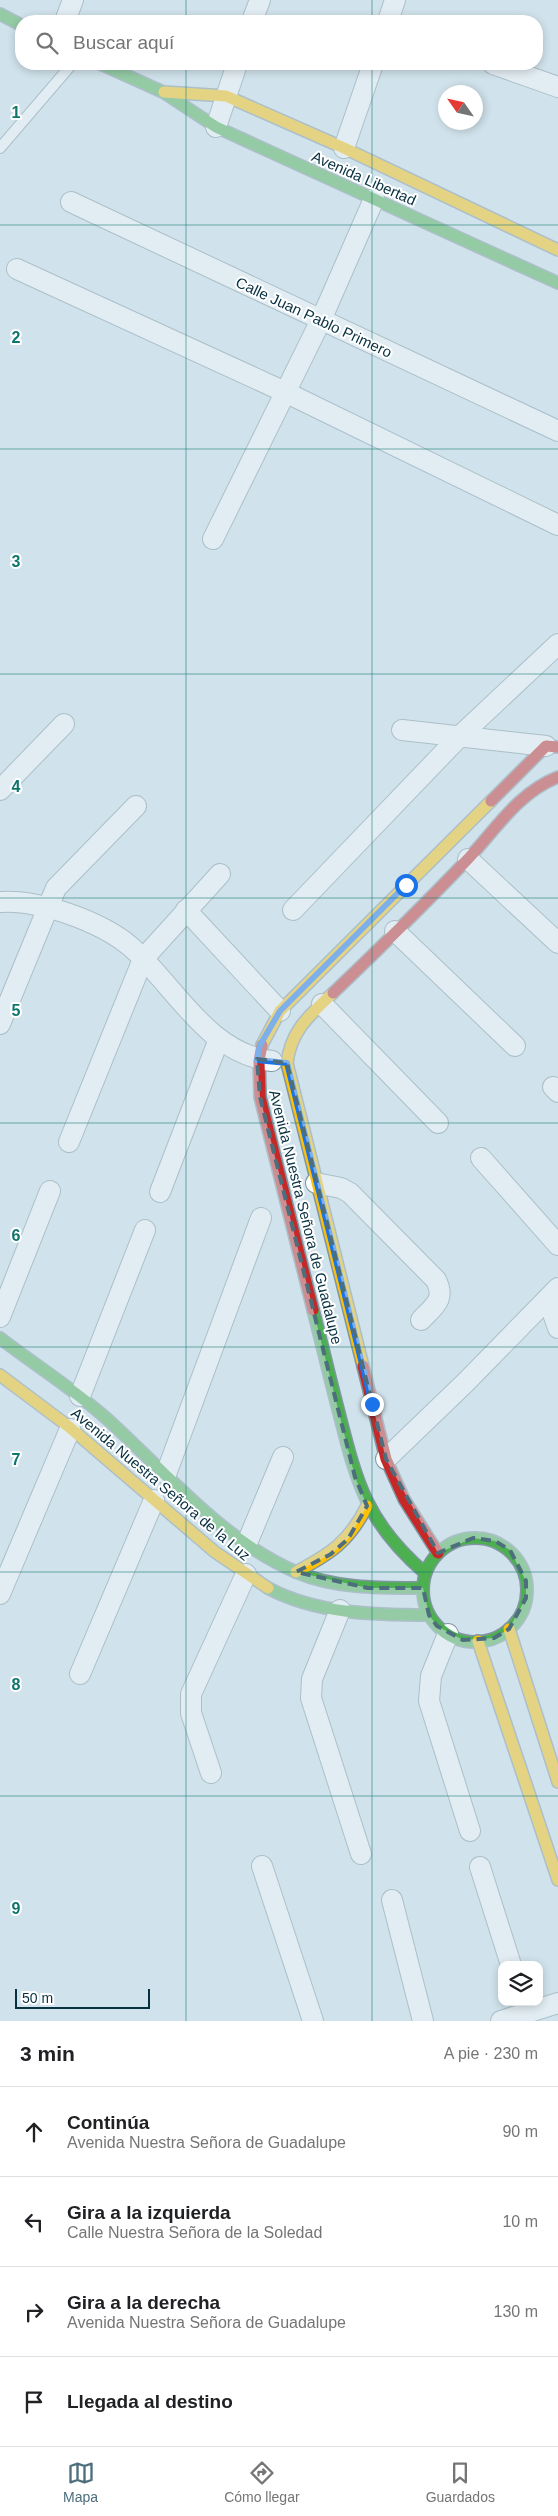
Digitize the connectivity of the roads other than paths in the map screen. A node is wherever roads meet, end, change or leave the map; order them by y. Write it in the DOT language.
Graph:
graph roads {
  1 [pos="73,0"];
  2 [pos="260,0"];
  3 [pos="396,0"];
  4 [pos="0,14"];
  5 [pos="67,15"];
  6 [pos="254,15"];
  7 [pos="390,15"];
  8 [pos="15,22"];
  9 [pos="67,70"];
  10 [pos="115,70"];
  11 [pos="235,70"];
  12 [pos="372,70"];
  13 [pos="510,70"];
  14 [pos="558,87"];
  15 [pos="163,92"];
  16 [pos="226,96"];
  17 [pos="216,127"];
  18 [pos="0,148"];
  19 [pos="344,148"];
  20 [pos="374,199"];
  21 [pos="71,202"];
  22 [pos="558,250"];
  23 [pos="17,269"];
  24 [pos="558,283"];
  25 [pos="321,320"];
  26 [pos="285,392"];
  27 [pos="558,431"];
  28 [pos="558,525"];
  29 [pos="213,539"];
  30 [pos="558,644"];
  31 [pos="64,724"];
  32 [pos="402,730"];
  33 [pos="461,735"];
  34 [pos="552,746"];
  35 [pos="554,782"];
  36 [pos="0,790"];
  37 [pos="136,806"];
  38 [pos="468,858"];
  39 [pos="220,874"];
  40 [pos="0,902"];
  41 [pos="47,908"];
  42 [pos="186,910"];
  43 [pos="294,910"];
  44 [pos="395,931"];
  45 [pos="558,943"];
  46 [pos="143,959"];
  47 [pos="322,1004"];
  48 [pos="280,1011"];
  49 [pos="0,1024"];
  50 [pos="219,1039"];
  51 [pos="515,1046"];
  52 [pos="257,1060"];
  53 [pos="287,1063"];
  54 [pos="438,1122"];
  55 [pos="69,1142"];
  56 [pos="481,1158"];
  57 [pos="316,1182"];
  58 [pos="50,1191"];
  59 [pos="160,1192"];
  60 [pos="261,1218"];
  61 [pos="145,1230"];
  62 [pos="558,1245"];
  63 [pos="553,1294"];
  64 [pos="0,1317"];
  65 [pos="421,1320"];
  66 [pos="558,1328"];
  67 [pos="0,1338"];
  68 [pos="0,1375"];
  69 [pos="80,1396"];
  70 [pos="70,1429"];
  71 [pos="283,1457"];
  72 [pos="386,1459"];
  73 [pos="166,1474"];
  74 [pos="154,1500"];
  75 [pos="366,1506"];
  76 [pos="247,1543"];
  77 [pos="438,1553"];
  78 [pos="296,1572"];
  79 [pos="425,1573"];
  80 [pos="246,1574"];
  81 [pos="423,1588"];
  82 [pos="0,1594"];
  83 [pos="340,1610"];
  84 [pos="429,1615"];
  85 [pos="509,1629"];
  86 [pos="448,1634"];
  87 [pos="478,1641"];
  88 [pos="80,1674"];
  89 [pos="211,1772"];
  90 [pos="558,1782"];
  91 [pos="470,1831"];
  92 [pos="361,1854"];
  93 [pos="262,1866"];
  94 [pos="480,1866"];
  95 [pos="558,1880"];
  96 [pos="392,1900"];
  97 [pos="510,1961"];
  98 [pos="558,2002"];
  99 [pos="526,2012"];
  100 [pos="313,2021"];
  101 [pos="423,2021"];
  102 [pos="501,2021"];
  1 -- 5 [label="street"];
  2 -- 6 [label="street"];
  3 -- 7 [label="street"];
  4 -- 8 [label="street"];
  9 -- 18 [label="lane"];
  10 -- 15 [label="street, Avenida Libertad"];
  11 -- 16 [label="street"];
  12 -- 19 [label="street"];
  13 -- 14 [label="street"];
  15 -- 16 [label="street, Avenida Libertad"];
  15 -- 17 [label="street, Avenida Libertad"];
  16 -- 17 [label="street"];
  16 -- 19 [label="street, Avenida Libertad"];
  17 -- 20 [label="street, Avenida Libertad"];
  19 -- 22 [label="street, Avenida Libertad"];
  20 -- 24 [label="street, Avenida Libertad"];
  20 -- 25 [label="street"];
  21 -- 25 [label="street, Calle Juan Pablo Primero"];
  23 -- 26 [label="street"];
  25 -- 26 [label="street"];
  25 -- 27 [label="street, Calle Juan Pablo Primero"];
  26 -- 28 [label="street"];
  26 -- 29 [label="street"];
  30 -- 33 [label="street"];
  31 -- 36 [label="street"];
  32 -- 33 [label="street"];
  33 -- 34 [label="street"];
  33 -- 43 [label="street"];
  34 -- 48 [label="street, Avenida Nuestra Señora de Guadalupe"];
  35 -- 38 [label="street, Avenida Nuestra Señora de Guadalupe"];
  37 -- 41 [label="street"];
  38 -- 44 [label="street, Avenida Nuestra Señora de Guadalupe"];
  38 -- 45 [label="street"];
  39 -- 42 [label="street"];
  40 -- 41 [label="street"];
  41 -- 46 [label="street"];
  41 -- 49 [label="street"];
  42 -- 46 [label="street"];
  42 -- 48 [label="street"];
  44 -- 47 [label="street, Avenida Nuestra Señora de Guadalupe"];
  44 -- 51 [label="street"];
  46 -- 50 [label="street"];
  46 -- 55 [label="street"];
  47 -- 53 [label="street, Avenida Nuestra Señora de Guadalupe"];
  47 -- 54 [label="street"];
  48 -- 52 [label="street, Avenida Nuestra Señora de Guadalupe"];
  50 -- 52 [label="street"];
  50 -- 59 [label="street"];
  52 -- 53 [label="street"];
  52 -- 75 [label="street, Avenida Nuestra Señora de Guadalupe"];
  53 -- 57 [label="street, Avenida Nuestra Señora de Guadalupe"];
  56 -- 62 [label="street"];
  57 -- 65 [label="street"];
  57 -- 72 [label="street, Avenida Nuestra Señora de Guadalupe"];
  58 -- 64 [label="street"];
  60 -- 73 [label="street"];
  61 -- 69 [label="street"];
  63 -- 66 [label="street"];
  63 -- 72 [label="street"];
  67 -- 69 [label="street, Avenida Nuestra Señora de la Luz"];
  68 -- 70 [label="street, Avenida Nuestra Señora de la Luz"];
  69 -- 73 [label="street, Avenida Nuestra Señora de la Luz"];
  70 -- 74 [label="street, Avenida Nuestra Señora de la Luz"];
  70 -- 82 [label="street"];
  71 -- 76 [label="street"];
  72 -- 77 [label="street, Avenida Nuestra Señora de Guadalupe"];
  73 -- 76 [label="street, Avenida Nuestra Señora de la Luz"];
  74 -- 80 [label="street, Avenida Nuestra Señora de la Luz"];
  74 -- 88 [label="street"];
  75 -- 78 [label="street"];
  75 -- 79 [label="street, Avenida Nuestra Señora de Guadalupe"];
  76 -- 78 [label="street, Avenida Nuestra Señora de la Luz"];
  77 -- 79 [label="street"];
  77 -- 85 [label="street"];
  78 -- 81 [label="street, Avenida Nuestra Señora de la Luz"];
  79 -- 81 [label="street"];
  80 -- 83 [label="street, Avenida Nuestra Señora de la Luz"];
  80 -- 89 [label="street"];
  81 -- 84 [label="street"];
  83 -- 84 [label="street, Avenida Nuestra Señora de la Luz"];
  83 -- 92 [label="street"];
  84 -- 86 [label="street"];
  85 -- 87 [label="street"];
  85 -- 90 [label="street"];
  86 -- 87 [label="street"];
  86 -- 91 [label="street"];
  87 -- 95 [label="street"];
  93 -- 100 [label="street"];
  94 -- 97 [label="street"];
  96 -- 101 [label="street"];
  98 -- 99 [label="street"];
  99 -- 102 [label="street"];
}
